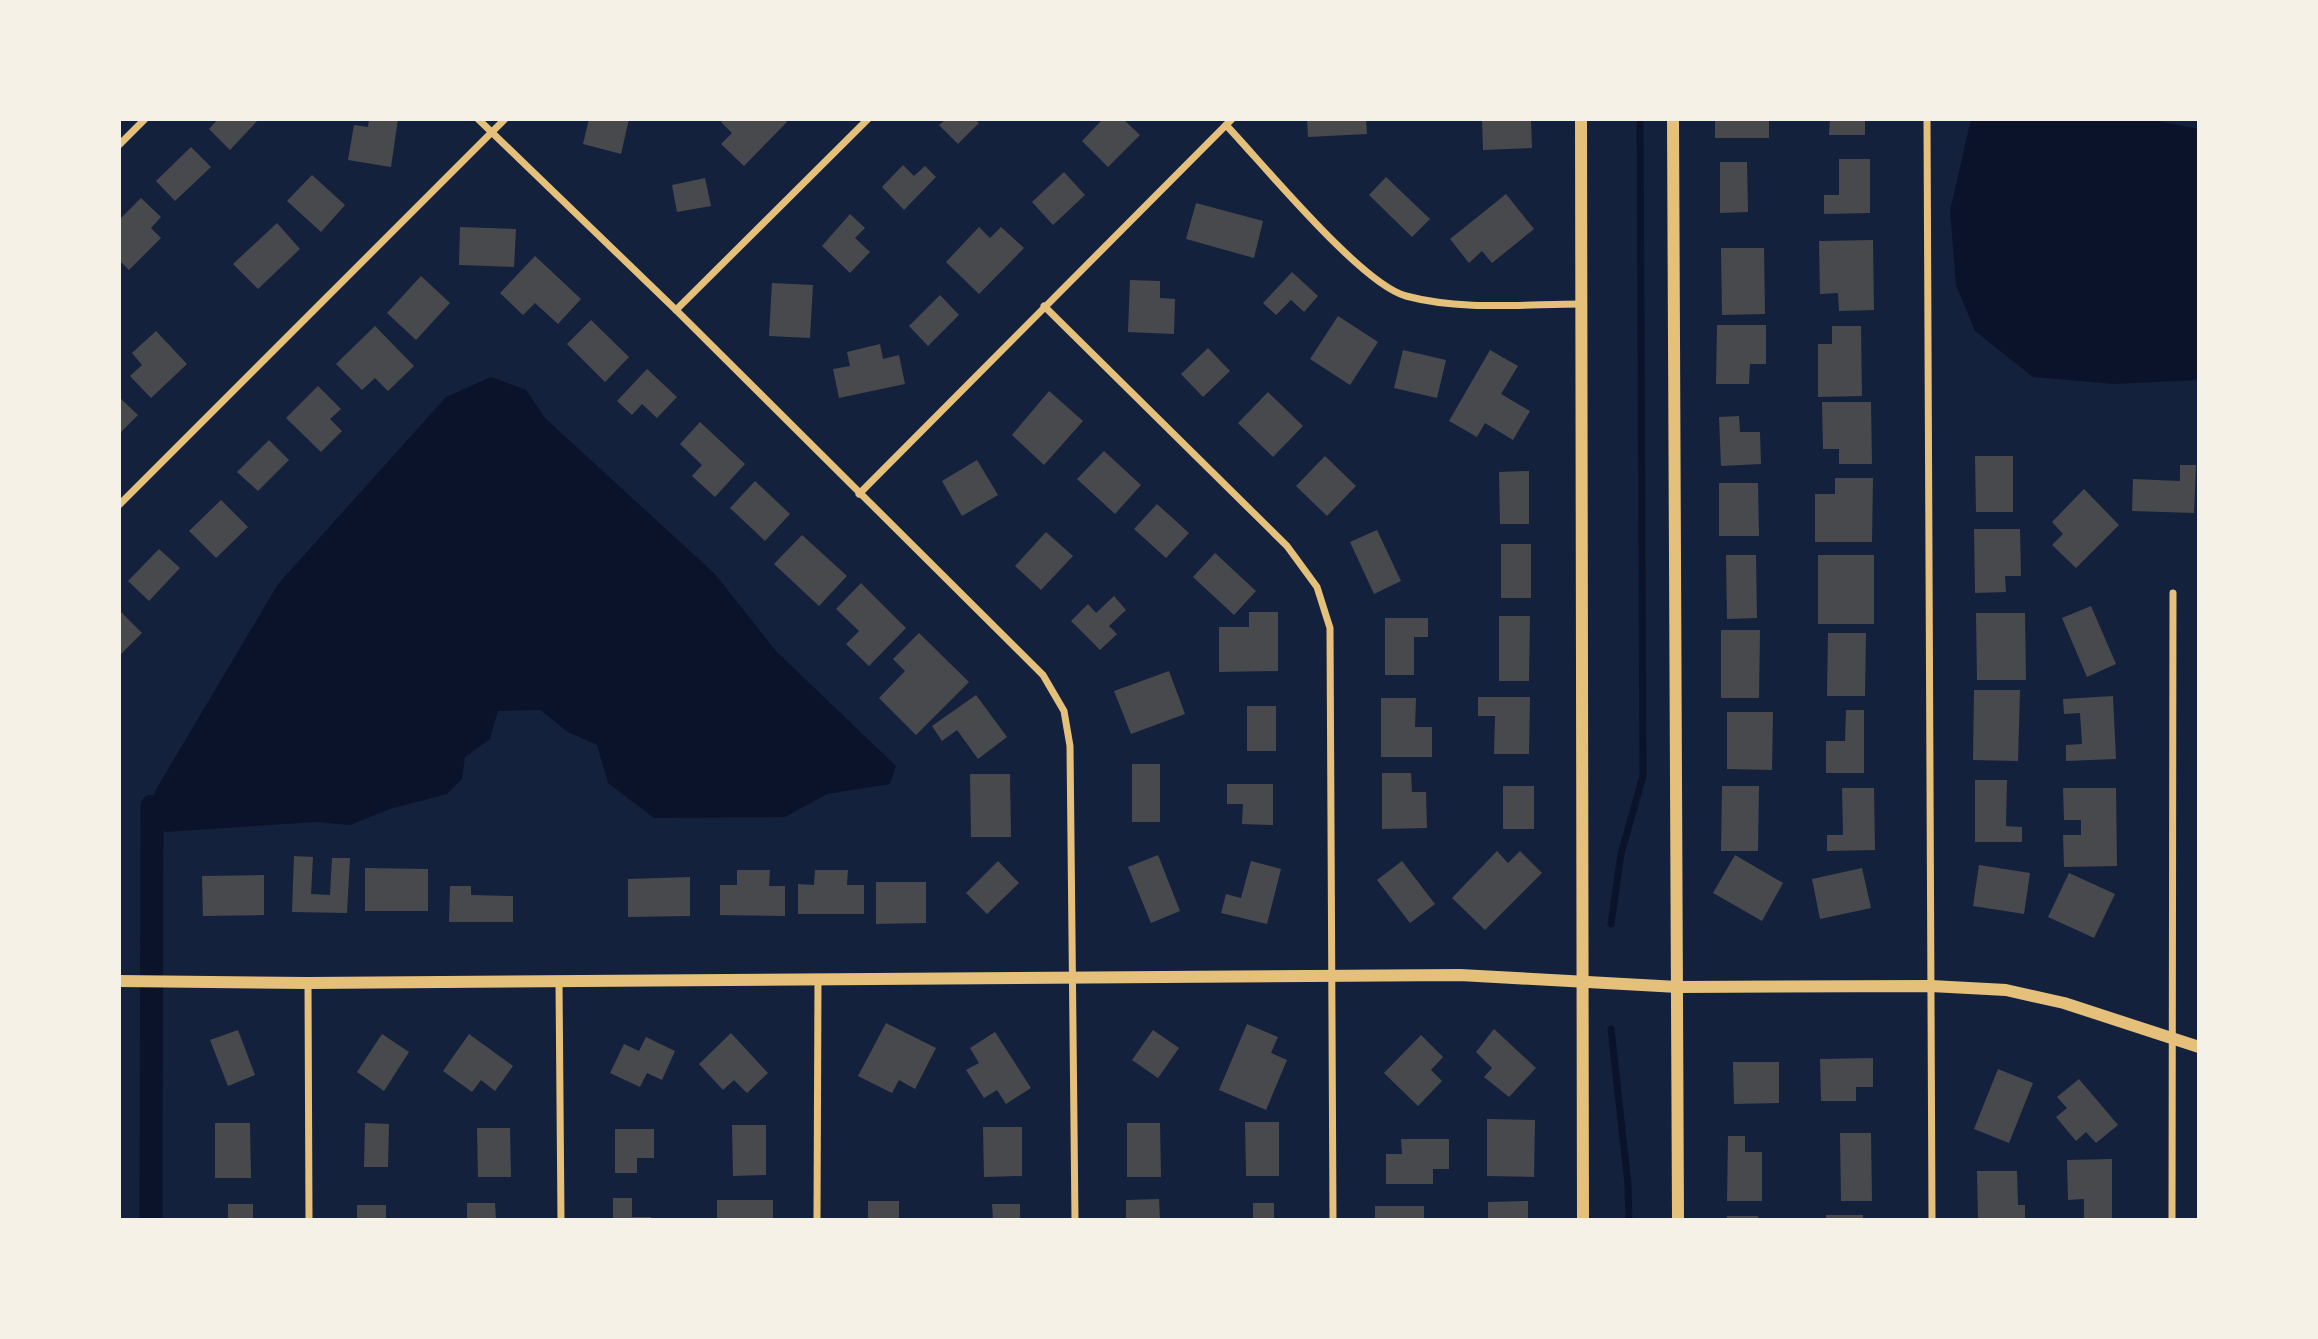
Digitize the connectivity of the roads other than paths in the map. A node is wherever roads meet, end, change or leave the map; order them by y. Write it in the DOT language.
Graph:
graph roads {
  1 [pos="145,119"];
  2 [pos="478,119"];
  3 [pos="505,119"];
  4 [pos="868,119"];
  5 [pos="1581,119"];
  6 [pos="1673,119"];
  7 [pos="1927,119"];
  8 [pos="1229,122"];
  9 [pos="492,133"];
  10 [pos="119,145"];
  11 [pos="1582,304"];
  12 [pos="1044,306"];
  13 [pos="676,310"];
  14 [pos="859,494"];
  15 [pos="119,505"];
  16 [pos="2173,593"];
  17 [pos="1332,976"];
  18 [pos="1075,977"];
  19 [pos="818,980"];
  20 [pos="121,981"];
  21 [pos="559,981"];
  22 [pos="1581,982"];
  23 [pos="308,983"];
  24 [pos="1931,986"];
  25 [pos="1678,987"];
  26 [pos="2171,1038"];
  27 [pos="2199,1047"];
  28 [pos="309,1220"];
  29 [pos="561,1220"];
  30 [pos="817,1220"];
  31 [pos="1076,1220"];
  32 [pos="1333,1220"];
  33 [pos="1583,1220"];
  34 [pos="1678,1220"];
  35 [pos="1932,1220"];
  36 [pos="2172,1220"];
  1 -- 10 [label="street"];
  2 -- 9 [label="street"];
  3 -- 9 [label="street"];
  4 -- 13 [label="street"];
  5 -- 11 [label="street"];
  6 -- 25 [label="street"];
  7 -- 24 [label="street"];
  8 -- 11 [label="street"];
  8 -- 12 [label="street"];
  9 -- 13 [label="street"];
  9 -- 15 [label="street"];
  11 -- 22 [label="street"];
  12 -- 14 [label="street"];
  12 -- 17 [label="street"];
  13 -- 14 [label="street"];
  14 -- 18 [label="street"];
  16 -- 26 [label="street"];
  17 -- 18 [label="street"];
  17 -- 22 [label="street"];
  17 -- 32 [label="street"];
  18 -- 19 [label="street"];
  18 -- 31 [label="street"];
  19 -- 21 [label="street"];
  19 -- 30 [label="street"];
  20 -- 23 [label="street"];
  21 -- 23 [label="street"];
  21 -- 29 [label="street"];
  22 -- 25 [label="street"];
  22 -- 33 [label="street"];
  23 -- 28 [label="street"];
  24 -- 25 [label="street"];
  24 -- 26 [label="street"];
  24 -- 35 [label="street"];
  25 -- 34 [label="street"];
  26 -- 27 [label="street"];
  26 -- 36 [label="street"];
}
